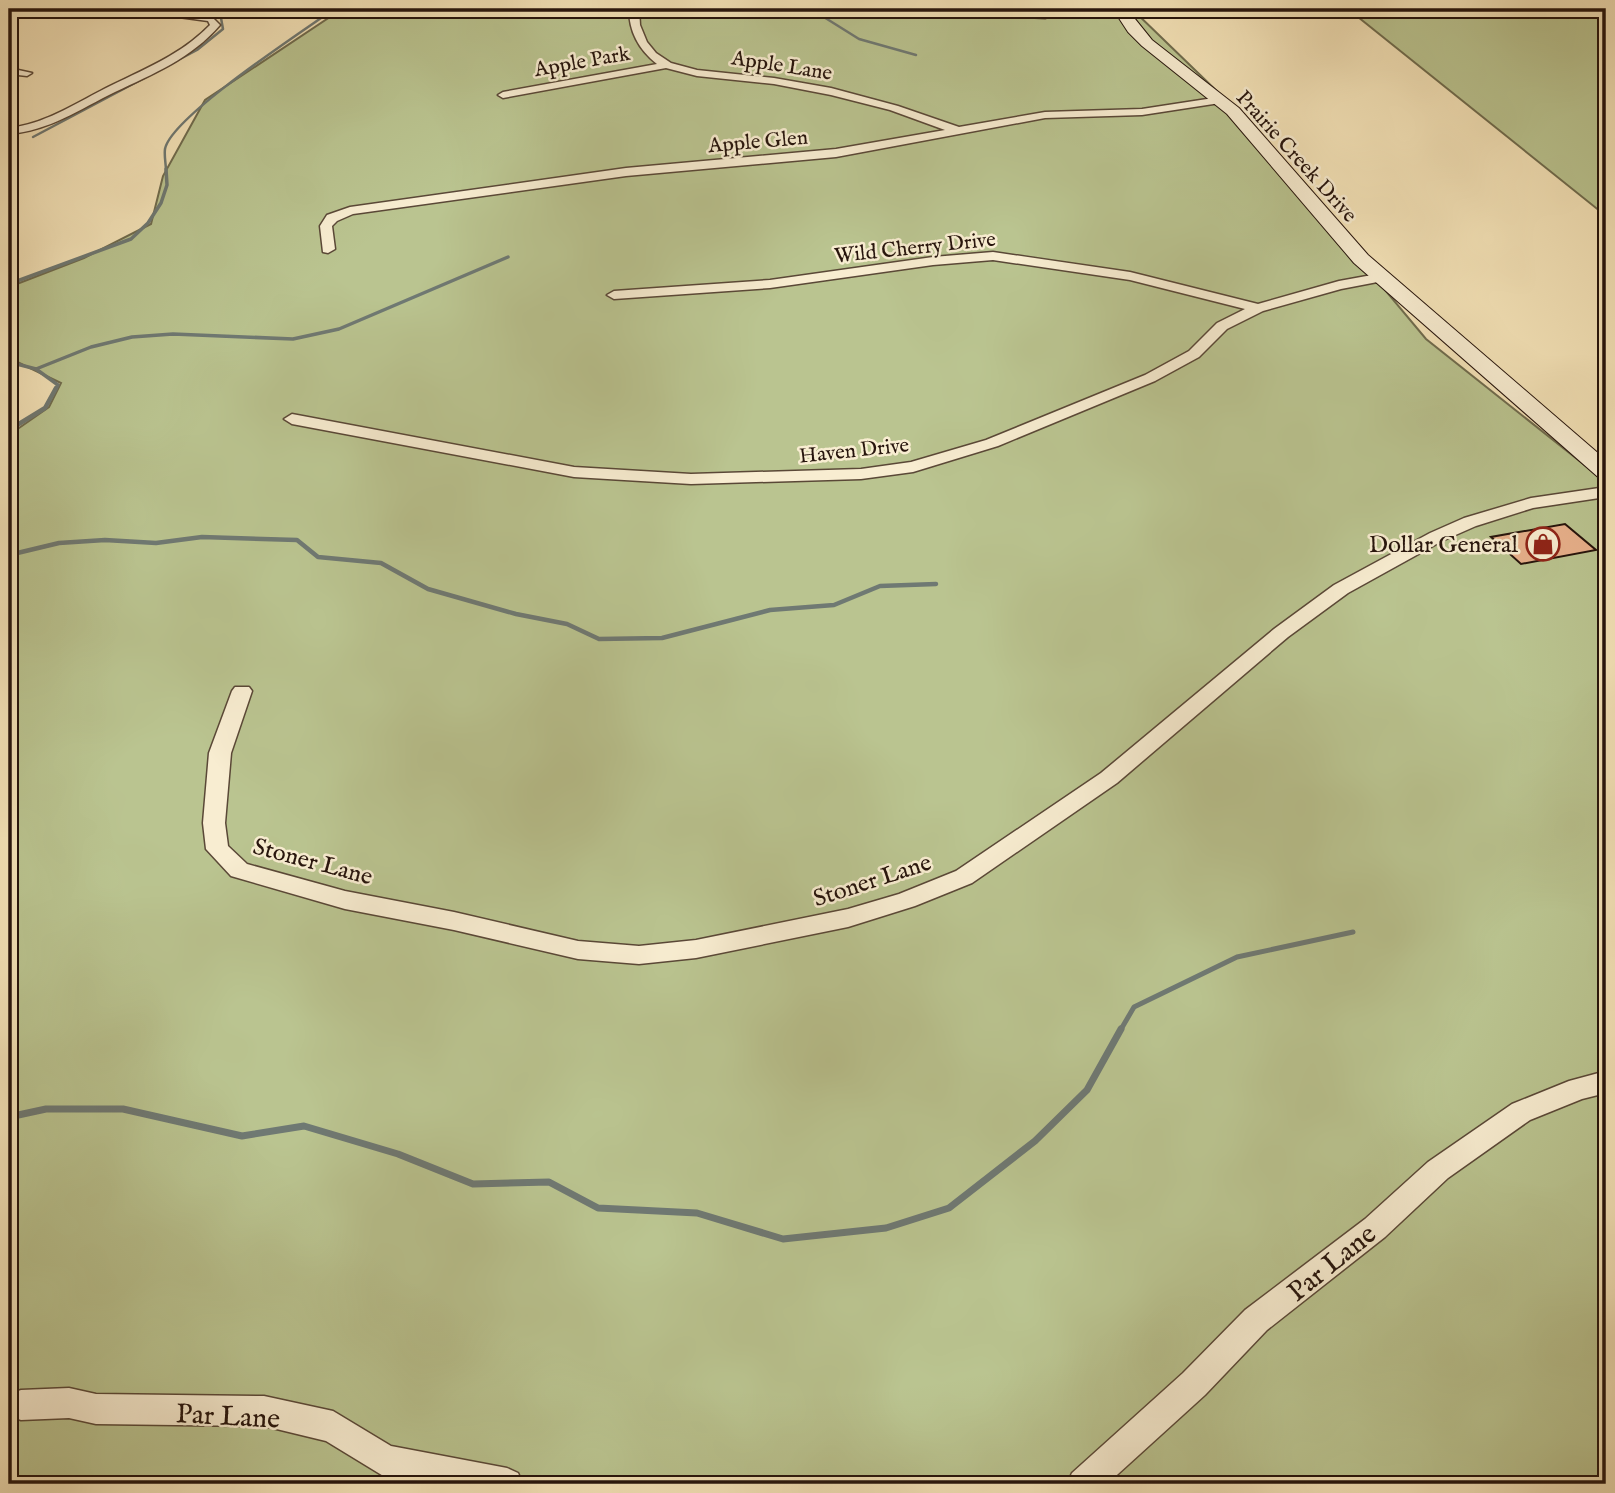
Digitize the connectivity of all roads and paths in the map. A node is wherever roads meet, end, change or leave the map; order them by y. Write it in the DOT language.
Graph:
graph roads {
  1 [pos="158,9"];
  2 [pos="634,9"];
  3 [pos="1029,9"];
  4 [pos="1064,9"];
  5 [pos="1120,9"];
  6 [pos="667,65"];
  7 [pos="9,71"];
  8 [pos="27,73"];
  9 [pos="503,95"];
  10 [pos="1220,100"];
  11 [pos="956,130"];
  12 [pos="9,131"];
  13 [pos="328,249"];
  14 [pos="1383,277"];
  15 [pos="614,295"];
  16 [pos="1258,308"];
  17 [pos="292,419"];
  18 [pos="1606,472"];
  19 [pos="1606,492"];
  20 [pos="242,691"];
  21 [pos="1606,1082"];
  22 [pos="21,1405"];
  23 [pos="507,1484"];
  24 [pos="1083,1484"];
  1 -- 12 [label="street"];
  2 -- 6 [label="street"];
  3 -- 4 [label="street"];
  5 -- 10 [label="main road, Prairie Creek Drive"];
  6 -- 9 [label="street, Apple Park"];
  6 -- 11 [label="street, Apple Lane"];
  7 -- 8 [label="street"];
  10 -- 11 [label="street, Apple Glen"];
  10 -- 14 [label="main road, Prairie Creek Drive"];
  11 -- 13 [label="street, Apple Glen"];
  14 -- 16 [label="street, Haven Drive"];
  14 -- 18 [label="main road, Prairie Creek Drive"];
  15 -- 16 [label="street, Wild Cherry Drive"];
  16 -- 17 [label="street, Haven Drive"];
  19 -- 20 [label="street, Stoner Lane"];
  21 -- 24 [label="street, Par Lane"];
  22 -- 23 [label="street, Par Lane"];
}
